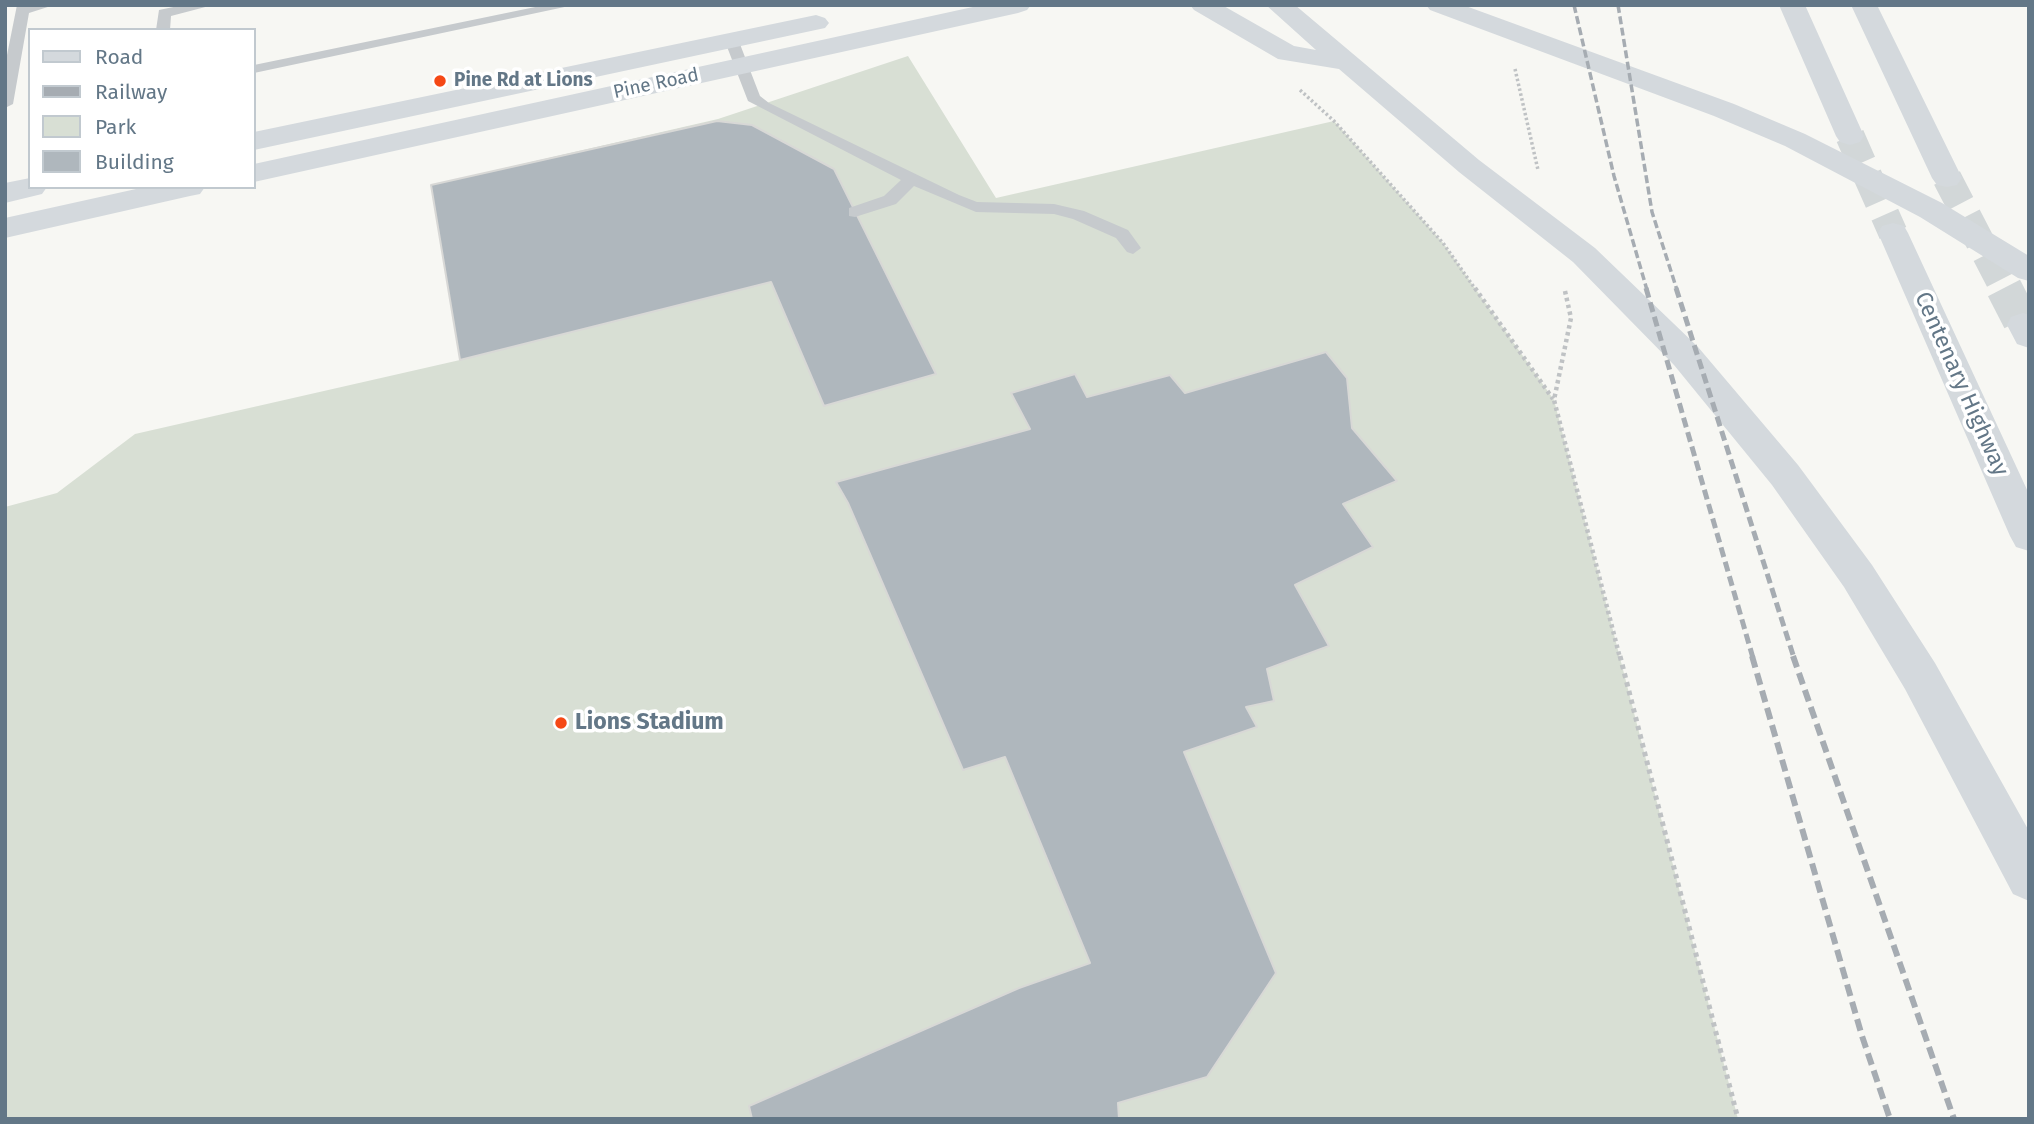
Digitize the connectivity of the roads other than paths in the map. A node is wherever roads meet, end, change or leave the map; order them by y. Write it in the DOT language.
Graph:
graph roads {
  1 [pos="47,5"];
  2 [pos="206,5"];
  3 [pos="566,5"];
  4 [pos="922,5"];
  5 [pos="1018,5"];
  6 [pos="1203,5"];
  7 [pos="1279,5"];
  8 [pos="1439,5"];
  9 [pos="1792,5"];
  10 [pos="1864,5"];
  11 [pos="23,8"];
  12 [pos="163,28"];
  13 [pos="731,39"];
  14 [pos="1343,62"];
  15 [pos="741,65"];
  16 [pos="256,69"];
  17 [pos="5,104"];
  18 [pos="1850,135"];
  19 [pos="256,141"];
  20 [pos="256,173"];
  21 [pos="1947,178"];
  22 [pos="912,180"];
  23 [pos="28,188"];
  24 [pos="181,189"];
  25 [pos="5,193"];
  26 [pos="855,212"];
  27 [pos="5,228"];
  28 [pos="1893,233"];
  29 [pos="1133,248"];
  30 [pos="2029,270"];
  31 [pos="2029,536"];
  32 [pos="2029,878"];
  1 -- 11 [label="lane"];
  2 -- 12 [label="lane"];
  3 -- 16 [label="lane"];
  4 -- 13 [label="main road, Pine Road"];
  5 -- 15 [label="main road, Pine Road"];
  6 -- 14 [label="main road"];
  7 -- 14 [label="main road"];
  8 -- 30 [label="main road"];
  9 -- 18 [label="main road"];
  10 -- 21 [label="main road"];
  11 -- 17 [label="lane"];
  13 -- 15 [label="lane"];
  13 -- 19 [label="main road, Pine Road"];
  14 -- 32 [label="main road"];
  15 -- 20 [label="main road, Pine Road"];
  15 -- 22 [label="lane"];
  22 -- 26 [label="lane"];
  22 -- 29 [label="lane"];
  23 -- 25 [label="main road"];
  24 -- 27 [label="main road"];
  28 -- 31 [label="main road, Centenary Highway"];
}
